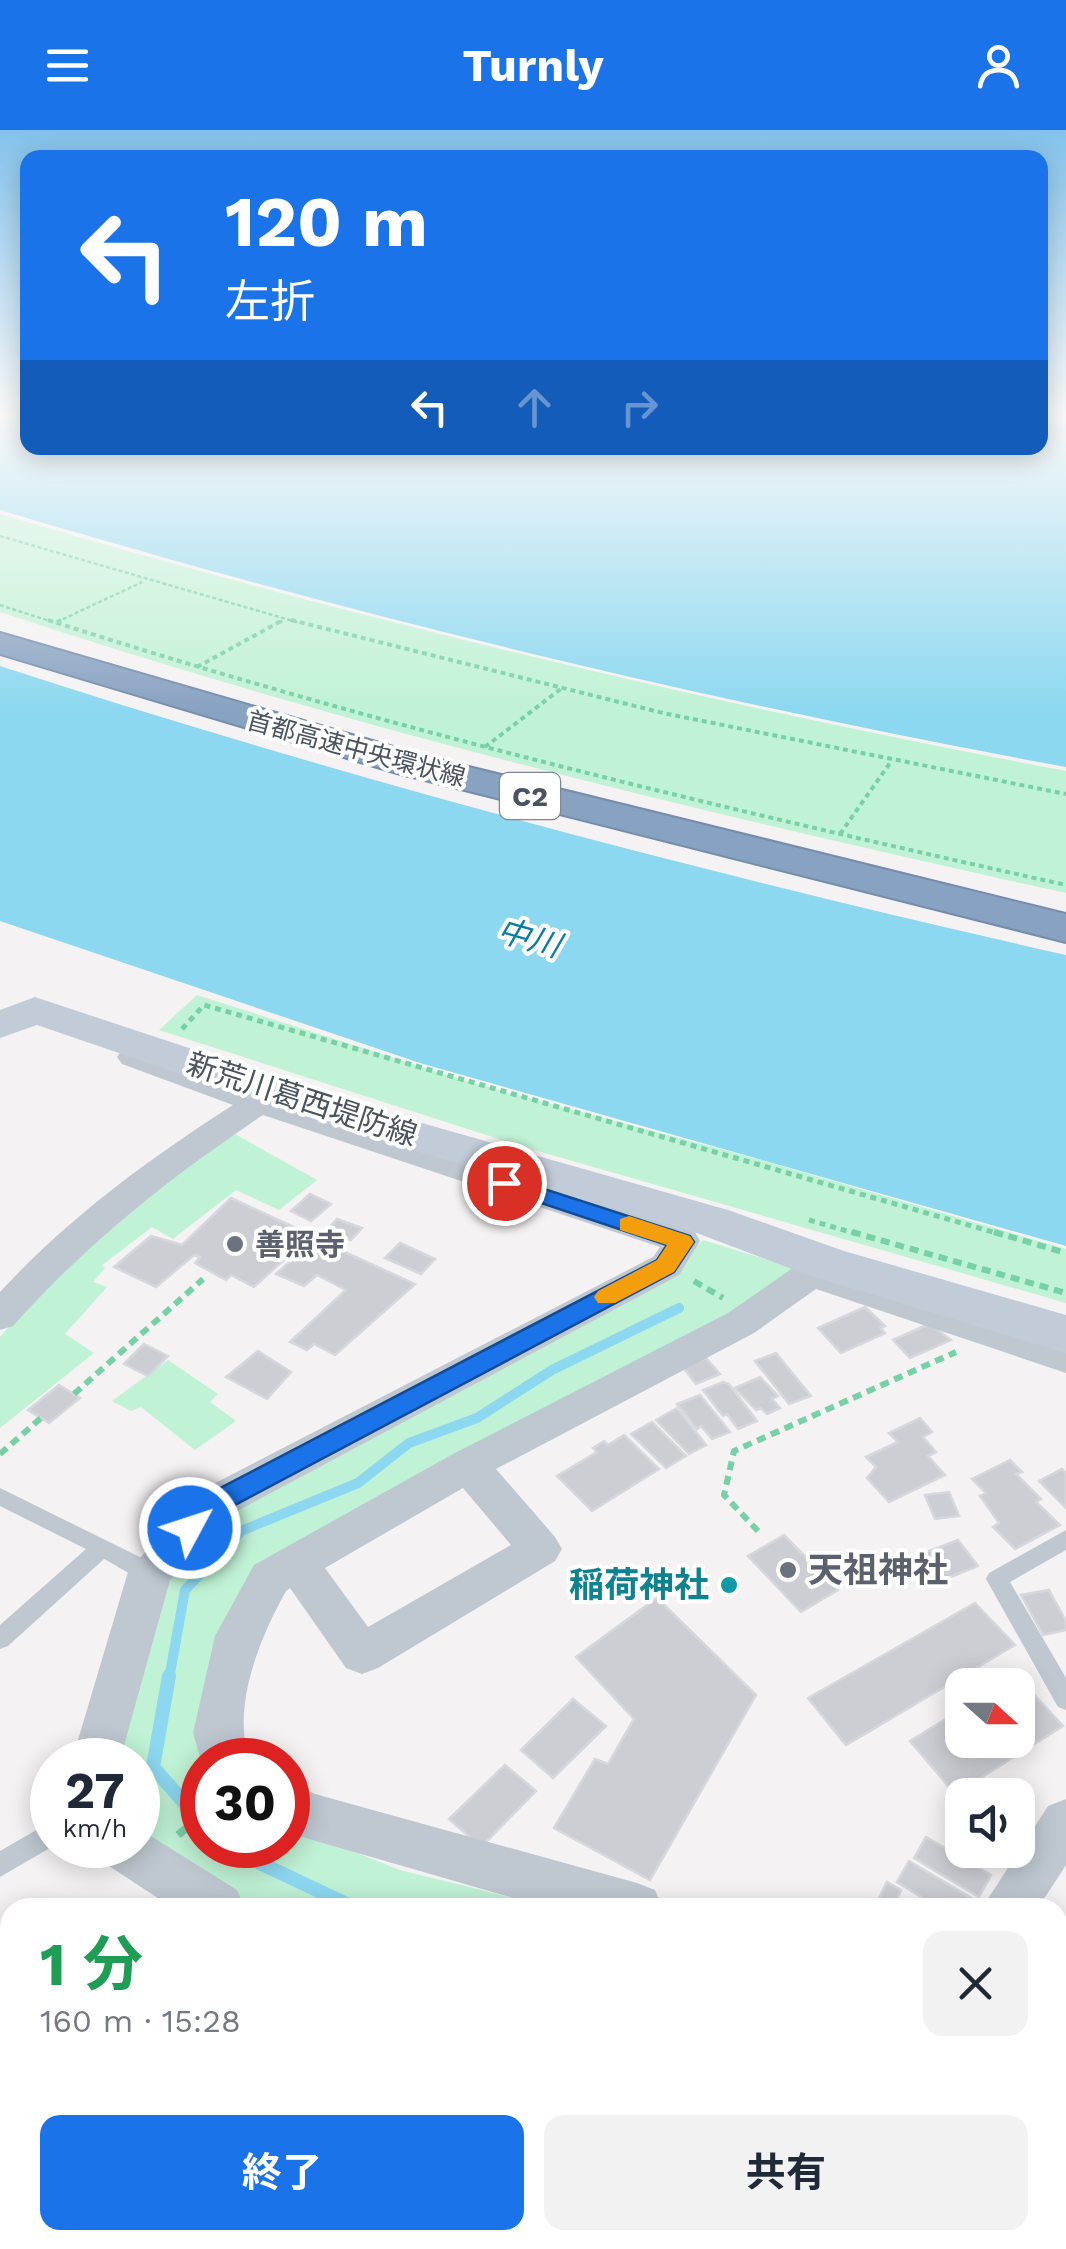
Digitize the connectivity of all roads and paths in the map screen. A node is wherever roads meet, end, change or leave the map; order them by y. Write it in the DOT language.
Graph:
graph roads {
  1 [pos="0,536"];
  2 [pos="144,581"];
  3 [pos="0,605"];
  4 [pos="286,618"];
  5 [pos="54,623"];
  6 [pos="0,628"];
  7 [pos="0,643"];
  8 [pos="195,668"];
  9 [pos="562,688"];
  10 [pos="484,747"];
  11 [pos="890,763"];
  12 [pos="1066,794"];
  13 [pos="840,834"];
  14 [pos="1066,885"];
  15 [pos="1066,910"];
  16 [pos="1066,928"];
  17 [pos="10,1020"];
  18 [pos="198,1034"];
  19 [pos="259,1103"];
  20 [pos="402,1141"];
  21 [pos="791,1215"];
  22 [pos="1066,1253"];
  23 [pos="666,1266"];
  24 [pos="821,1269"];
  25 [pos="14,1277"];
  26 [pos="203,1279"];
  27 [pos="1066,1293"];
  28 [pos="0,1316"];
  29 [pos="751,1316"];
  30 [pos="1066,1334"];
  31 [pos="990,1337"];
  32 [pos="1066,1359"];
  33 [pos="74,1394"];
  34 [pos="41,1418"];
  35 [pos="0,1454"];
  36 [pos="468,1465"];
  37 [pos="0,1496"];
  38 [pos="758,1531"];
  39 [pos="1066,1539"];
  40 [pos="102,1548"];
  41 [pos="295,1561"];
  42 [pos="150,1572"];
  43 [pos="0,1639"];
  44 [pos="1066,1700"];
  45 [pos="102,1738"];
  46 [pos="218,1738"];
  47 [pos="310,1816"];
  48 [pos="1066,1822"];
  49 [pos="30,1847"];
  50 [pos="0,1865"];
  51 [pos="157,1868"];
  52 [pos="203,1898"];
  53 [pos="600,1898"];
  54 [pos="1015,1898"];
  1 -- 2 [label="path"];
  2 -- 4 [label="path"];
  2 -- 5 [label="path"];
  3 -- 5 [label="path"];
  4 -- 8 [label="path"];
  4 -- 9 [label="path"];
  5 -- 8 [label="path"];
  6 -- 15 [label="highway, 首都高速中央環状線 / C2"];
  7 -- 16 [label="highway, 首都高速中央環状線 / C2"];
  8 -- 10 [label="path"];
  9 -- 10 [label="path"];
  9 -- 11 [label="path"];
  10 -- 13 [label="path"];
  11 -- 12 [label="path"];
  11 -- 13 [label="path"];
  13 -- 14 [label="path"];
  17 -- 19 [label="street"];
  17 -- 20 [label="main road, 新荒川葛西堤防線"];
  18 -- 22 [label="path"];
  19 -- 20 [label="street"];
  19 -- 25 [label="street"];
  20 -- 23 [label="street"];
  20 -- 24 [label="main road, 新荒川葛西堤防線"];
  21 -- 27 [label="path"];
  23 -- 29 [label="path"];
  23 -- 42 [label="street"];
  24 -- 29 [label="street"];
  24 -- 30 [label="main road, 新荒川葛西堤防線"];
  24 -- 31 [label="street"];
  25 -- 28 [label="street"];
  26 -- 33 [label="path"];
  29 -- 36 [label="street"];
  31 -- 32 [label="street"];
  31 -- 38 [label="path"];
  34 -- 35 [label="path"];
  36 -- 41 [label="street"];
  36 -- 41 [label="street"];
  37 -- 40 [label="lane"];
  39 -- 44 [label="lane"];
  40 -- 42 [label="lane"];
  40 -- 43 [label="lane"];
  41 -- 46 [label="street"];
  42 -- 45 [label="street"];
  47 -- 53 [label="street"];
  48 -- 54 [label="street"];
  49 -- 50 [label="lane"];
  51 -- 52 [label="street"];
}
